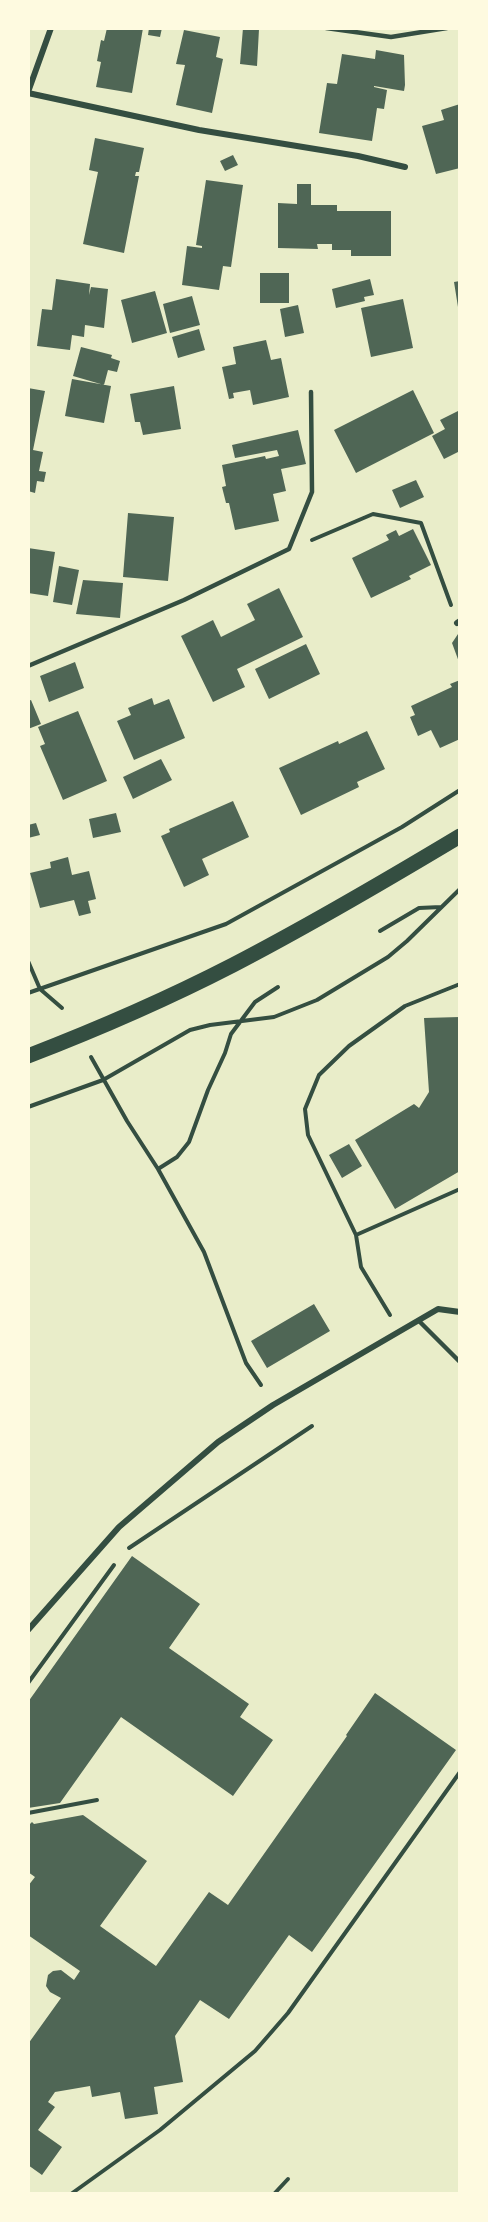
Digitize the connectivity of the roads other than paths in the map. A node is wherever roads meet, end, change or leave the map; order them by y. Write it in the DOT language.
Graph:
graph roads {
  1 [pos="51,28"];
  2 [pos="326,28"];
  3 [pos="447,28"];
  4 [pos="28,92"];
  5 [pos="405,167"];
  6 [pos="311,392"];
  7 [pos="28,666"];
  8 [pos="459,836"];
  9 [pos="29,1056"];
  10 [pos="459,1312"];
  11 [pos="420,1321"];
  12 [pos="459,1362"];
  13 [pos="28,1630"];
  1 -- 4 [label="street"];
  2 -- 3 [label="lane"];
  4 -- 5 [label="street"];
  6 -- 7 [label="lane"];
  8 -- 9 [label="main road"];
  10 -- 11 [label="street"];
  11 -- 12 [label="lane"];
  11 -- 13 [label="street"];
}
